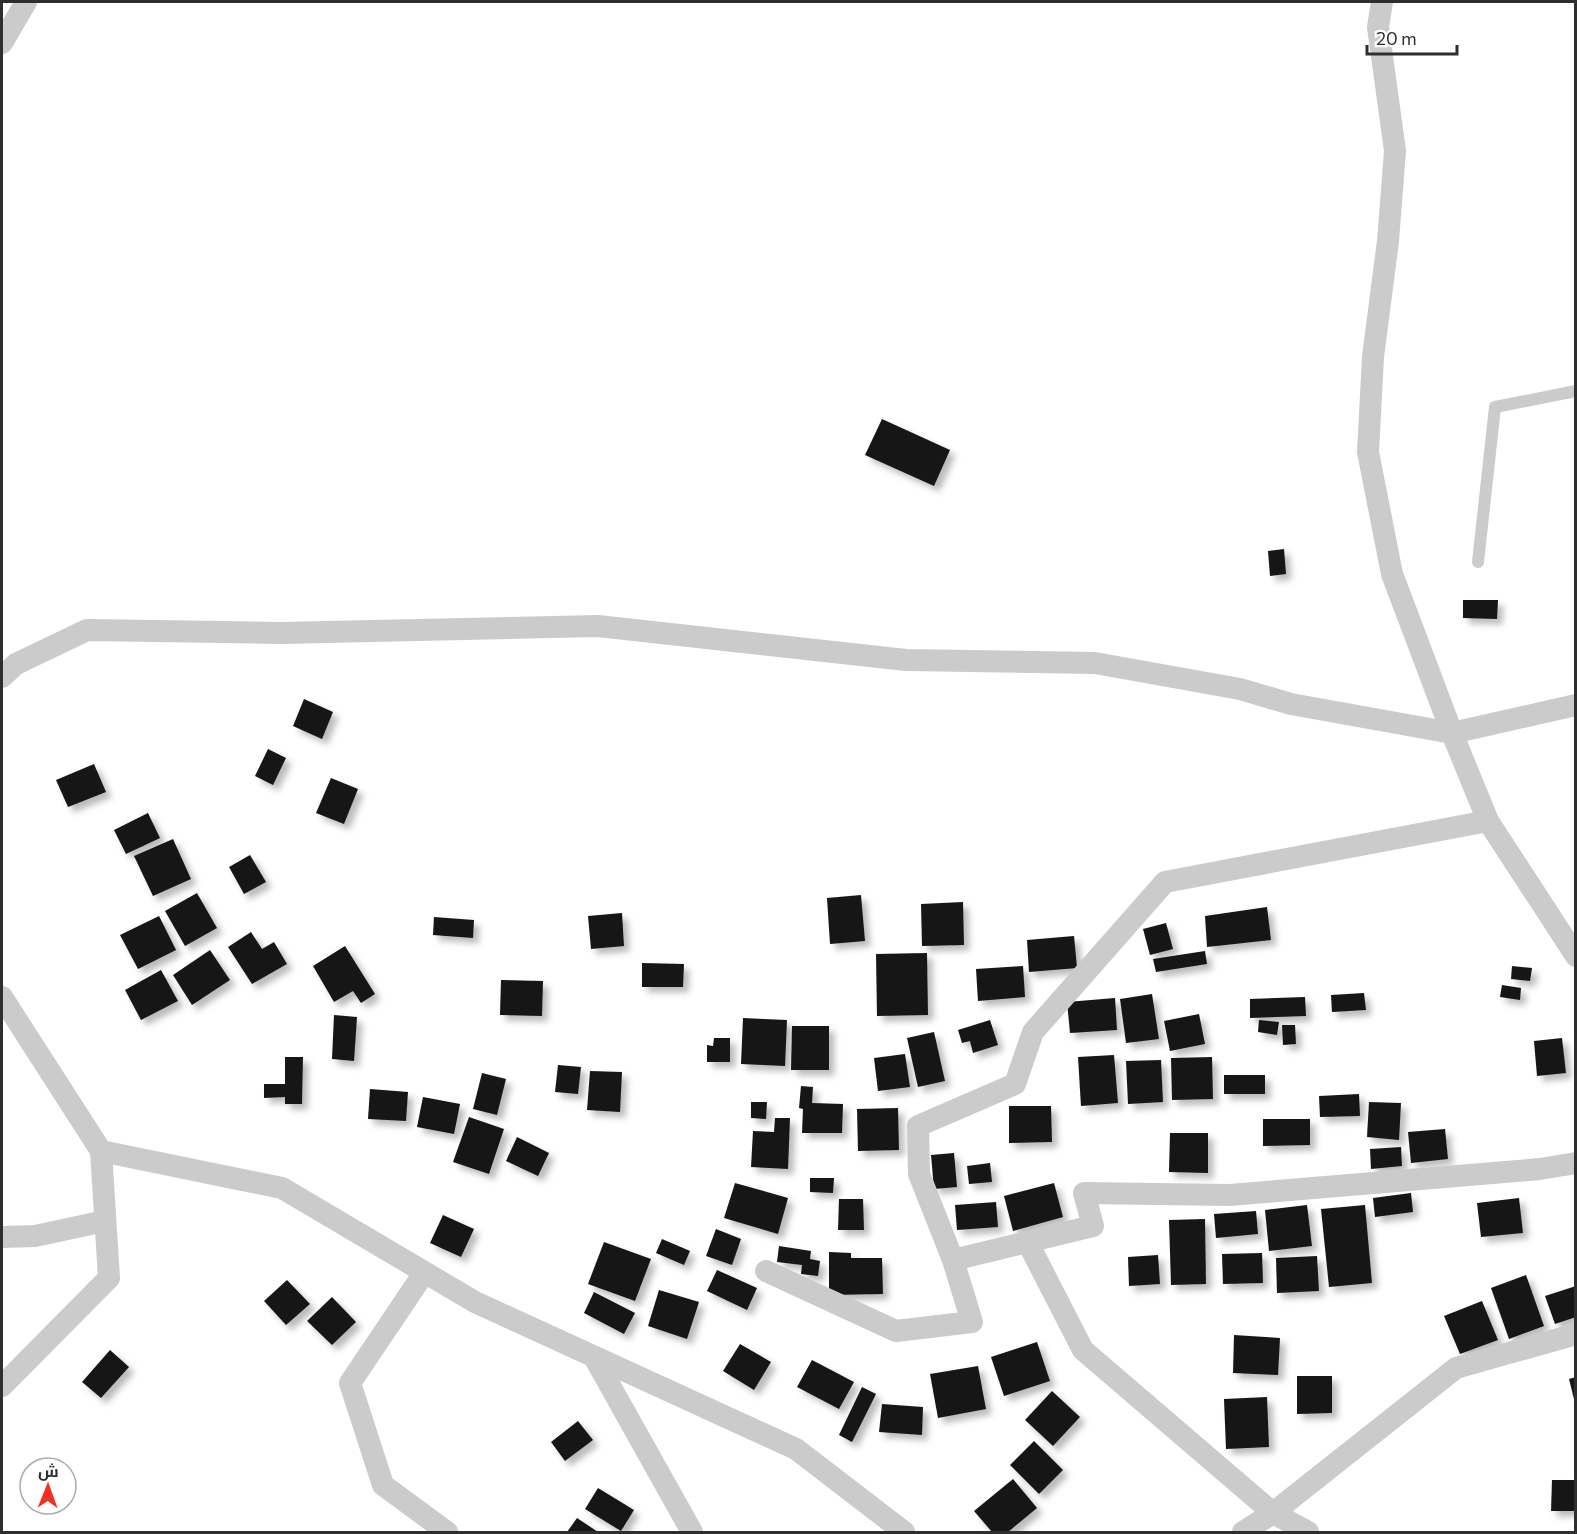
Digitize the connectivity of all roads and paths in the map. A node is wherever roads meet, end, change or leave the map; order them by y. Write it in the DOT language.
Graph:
graph roads {
  1 [pos="26,2"];
  2 [pos="1382,2"];
  3 [pos="2,43"];
  4 [pos="1575,391"];
  5 [pos="1478,562"];
  6 [pos="2,677"];
  7 [pos="1575,705"];
  8 [pos="1452,733"];
  9 [pos="1488,821"];
  10 [pos="1575,956"];
  11 [pos="2,997"];
  12 [pos="101,1151"];
  13 [pos="1575,1162"];
  14 [pos="105,1221"];
  15 [pos="2,1237"];
  16 [pos="1028,1243"];
  17 [pos="953,1260"];
  18 [pos="766,1271"];
  19 [pos="424,1273"];
  20 [pos="1575,1334"];
  21 [pos="594,1357"];
  22 [pos="2,1386"];
  23 [pos="1272,1513"];
  24 [pos="447,1533"];
  25 [pos="692,1533"];
  26 [pos="904,1533"];
  27 [pos="1243,1533"];
  28 [pos="1308,1533"];
  1 -- 3 [label="street"];
  2 -- 8 [label="street"];
  4 -- 5 [label="lane"];
  6 -- 8 [label="street"];
  7 -- 8 [label="street"];
  8 -- 9 [label="street"];
  9 -- 10 [label="street"];
  9 -- 17 [label="street"];
  11 -- 12 [label="street"];
  12 -- 14 [label="street"];
  12 -- 19 [label="street"];
  13 -- 16 [label="street"];
  14 -- 15 [label="street"];
  14 -- 22 [label="street"];
  16 -- 17 [label="street"];
  16 -- 23 [label="street"];
  17 -- 18 [label="street"];
  19 -- 21 [label="street"];
  19 -- 24 [label="street"];
  20 -- 23 [label="street"];
  21 -- 25 [label="street"];
  21 -- 26 [label="street"];
  23 -- 27 [label="street"];
  23 -- 28 [label="street"];
}
